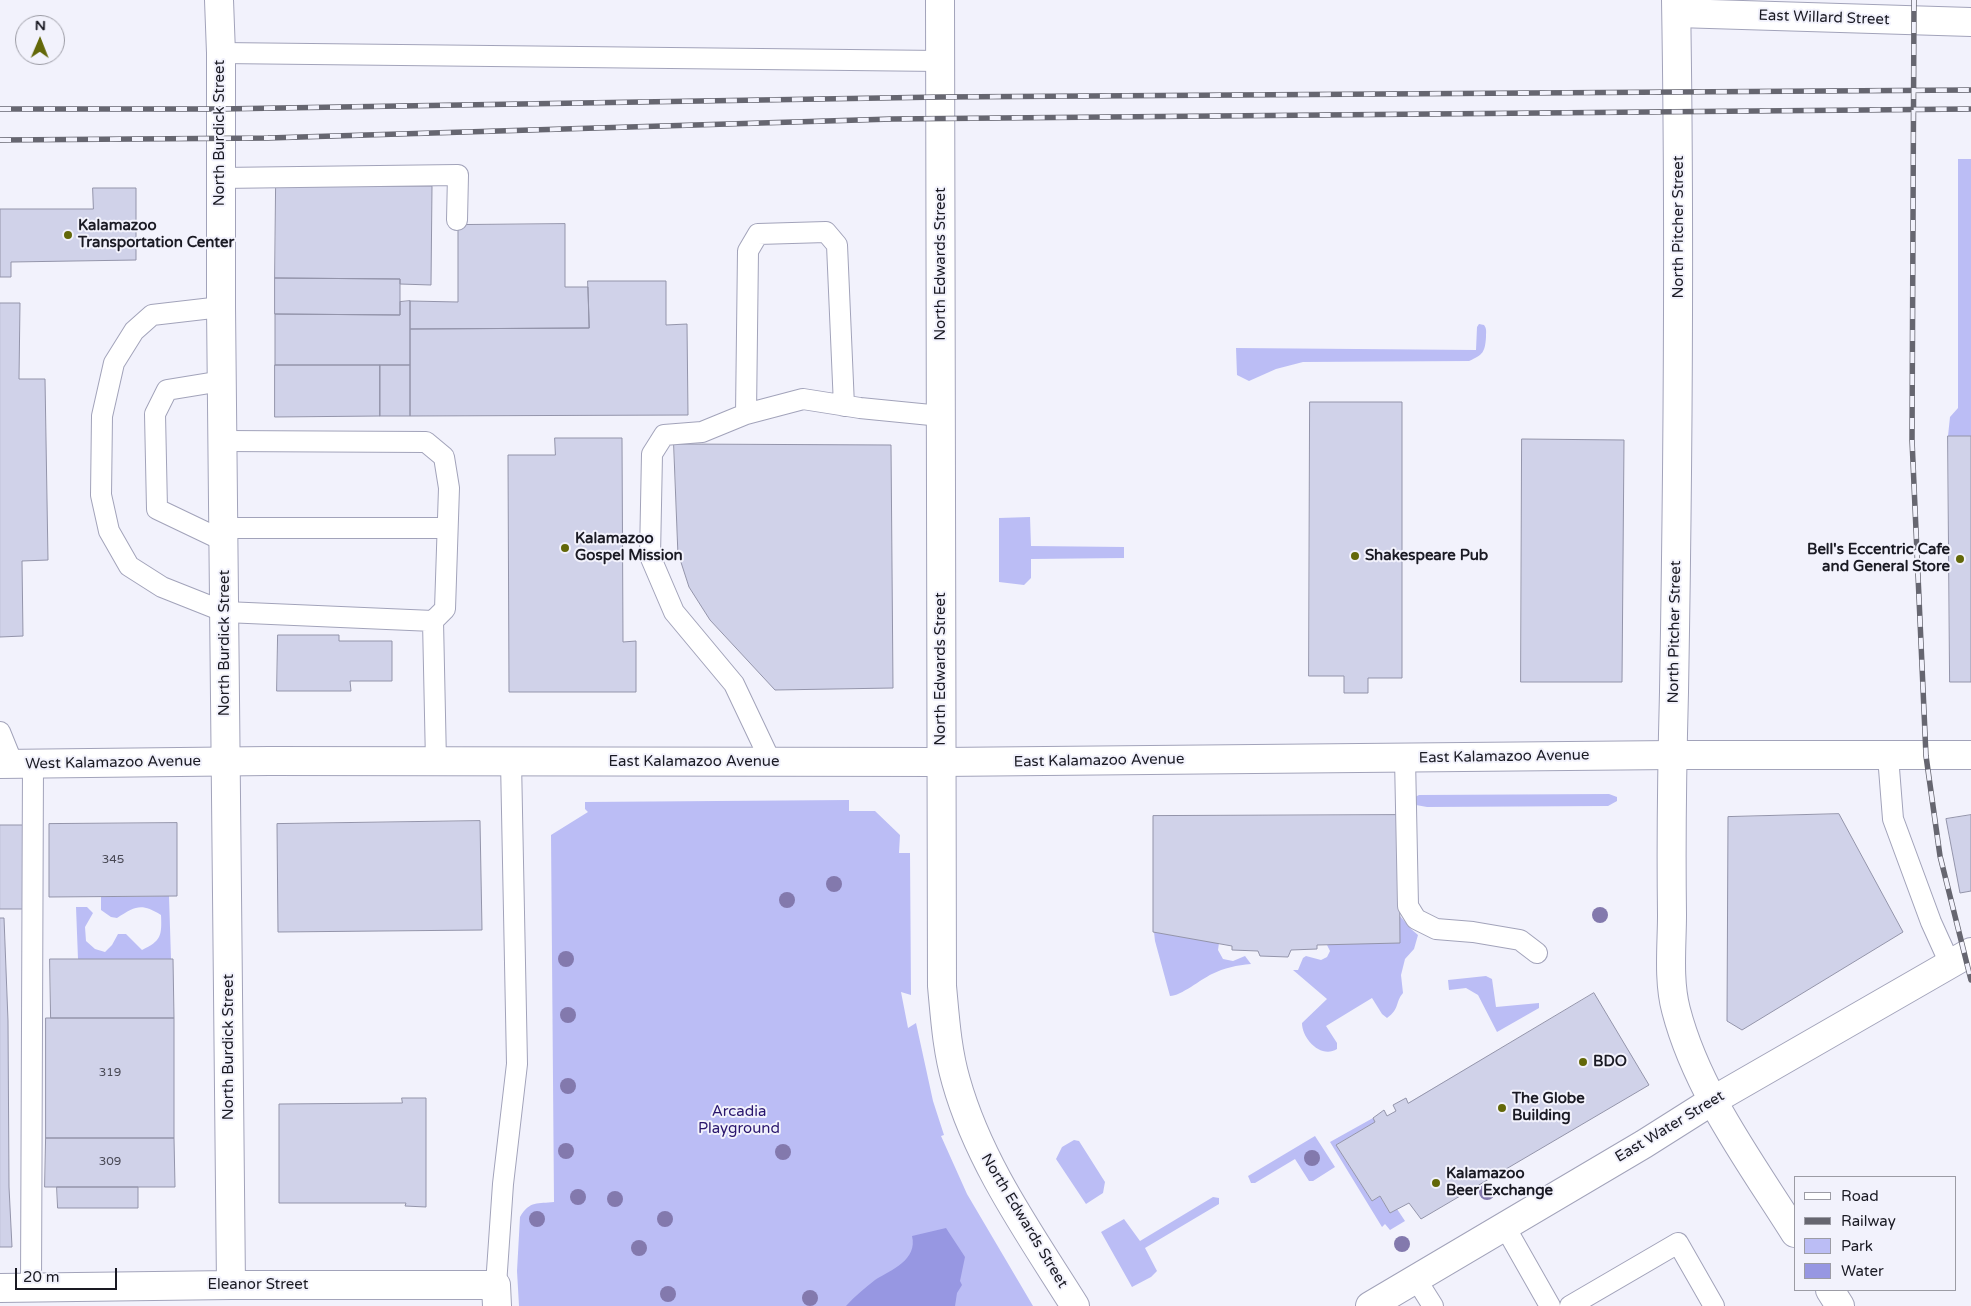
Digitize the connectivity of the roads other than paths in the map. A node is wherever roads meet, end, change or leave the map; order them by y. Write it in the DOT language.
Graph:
graph roads {
  1 [pos="219,0"];
  2 [pos="940,0"];
  3 [pos="1676,6"];
  4 [pos="1971,22"];
  5 [pos="221,53"];
  6 [pos="940,61"];
  7 [pos="220,178"];
  8 [pos="457,220"];
  9 [pos="221,307"];
  10 [pos="222,381"];
  11 [pos="844,406"];
  12 [pos="746,414"];
  13 [pos="941,416"];
  14 [pos="223,441"];
  15 [pos="447,528"];
  16 [pos="224,535"];
  17 [pos="225,612"];
  18 [pos="433,621"];
  19 [pos="0,732"];
  20 [pos="1673,755"];
  21 [pos="1971,755"];
  22 [pos="1888,756"];
  23 [pos="1405,758"];
  24 [pos="511,761"];
  25 [pos="226,762"];
  26 [pos="436,762"];
  27 [pos="771,762"];
  28 [pos="941,762"];
  29 [pos="16,764"];
  30 [pos="1537,953"];
  31 [pos="1960,958"];
  32 [pos="1712,1101"];
  33 [pos="1504,1225"];
  34 [pos="1794,1231"];
  35 [pos="1416,1279"];
  36 [pos="230,1285"];
  37 [pos="0,1288"];
  38 [pos="31,1288"];
  39 [pos="1831,1291"];
  40 [pos="496,1295"];
  41 [pos="1075,1306"];
  42 [pos="1370,1306"];
  43 [pos="1433,1306"];
  44 [pos="1550,1306"];
  45 [pos="1570,1306"];
  46 [pos="1714,1306"];
  47 [pos="1840,1306"];
  1 -- 5 [label="street, North Burdick Street"];
  2 -- 6 [label="street, North Edwards Street"];
  3 -- 4 [label="street, East Willard Street"];
  3 -- 20 [label="street, North Pitcher Street"];
  5 -- 6 [label="lane"];
  5 -- 7 [label="street, North Burdick Street"];
  6 -- 13 [label="street, North Edwards Street"];
  7 -- 8 [label="lane"];
  7 -- 9 [label="street, North Burdick Street"];
  9 -- 10 [label="street, North Burdick Street"];
  9 -- 17 [label="lane"];
  10 -- 14 [label="street, North Burdick Street"];
  10 -- 16 [label="lane"];
  11 -- 12 [label="lane"];
  11 -- 12 [label="lane"];
  11 -- 13 [label="lane"];
  12 -- 27 [label="lane"];
  13 -- 28 [label="street, North Edwards Street"];
  14 -- 15 [label="lane"];
  14 -- 16 [label="street, North Burdick Street"];
  15 -- 16 [label="lane"];
  15 -- 18 [label="lane"];
  16 -- 17 [label="street, North Burdick Street"];
  17 -- 18 [label="lane"];
  17 -- 25 [label="street, North Burdick Street"];
  18 -- 26 [label="lane"];
  19 -- 29 [label="lane"];
  20 -- 22 [label="street, East Kalamazoo Avenue"];
  20 -- 23 [label="street, East Kalamazoo Avenue"];
  20 -- 32 [label="street, North Pitcher Street"];
  21 -- 22 [label="street, East Kalamazoo Avenue"];
  22 -- 31 [label="lane"];
  23 -- 28 [label="street, East Kalamazoo Avenue"];
  23 -- 30 [label="lane"];
  24 -- 26 [label="street, East Kalamazoo Avenue"];
  24 -- 27 [label="street, East Kalamazoo Avenue"];
  24 -- 40 [label="lane"];
  25 -- 26 [label="street, East Kalamazoo Avenue"];
  25 -- 29 [label="street, West Kalamazoo Avenue"];
  25 -- 36 [label="street, North Burdick Street"];
  27 -- 28 [label="street, East Kalamazoo Avenue"];
  28 -- 41 [label="street, North Edwards Street"];
  29 -- 38 [label="lane"];
  31 -- 32 [label="street, East Water Street"];
  32 -- 33 [label="street, East Water Street"];
  32 -- 34 [label="street, North Pitcher Street"];
  33 -- 35 [label="street, East Water Street"];
  33 -- 44 [label="lane"];
  35 -- 42 [label="street, East Water Street"];
  35 -- 43 [label="lane"];
  36 -- 38 [label="street, Eleanor Street"];
  36 -- 40 [label="street, Eleanor Street"];
  37 -- 38 [label="street, Eleanor Street"];
  39 -- 47 [label="street"];
  45 -- 46 [label="lane"];
}
